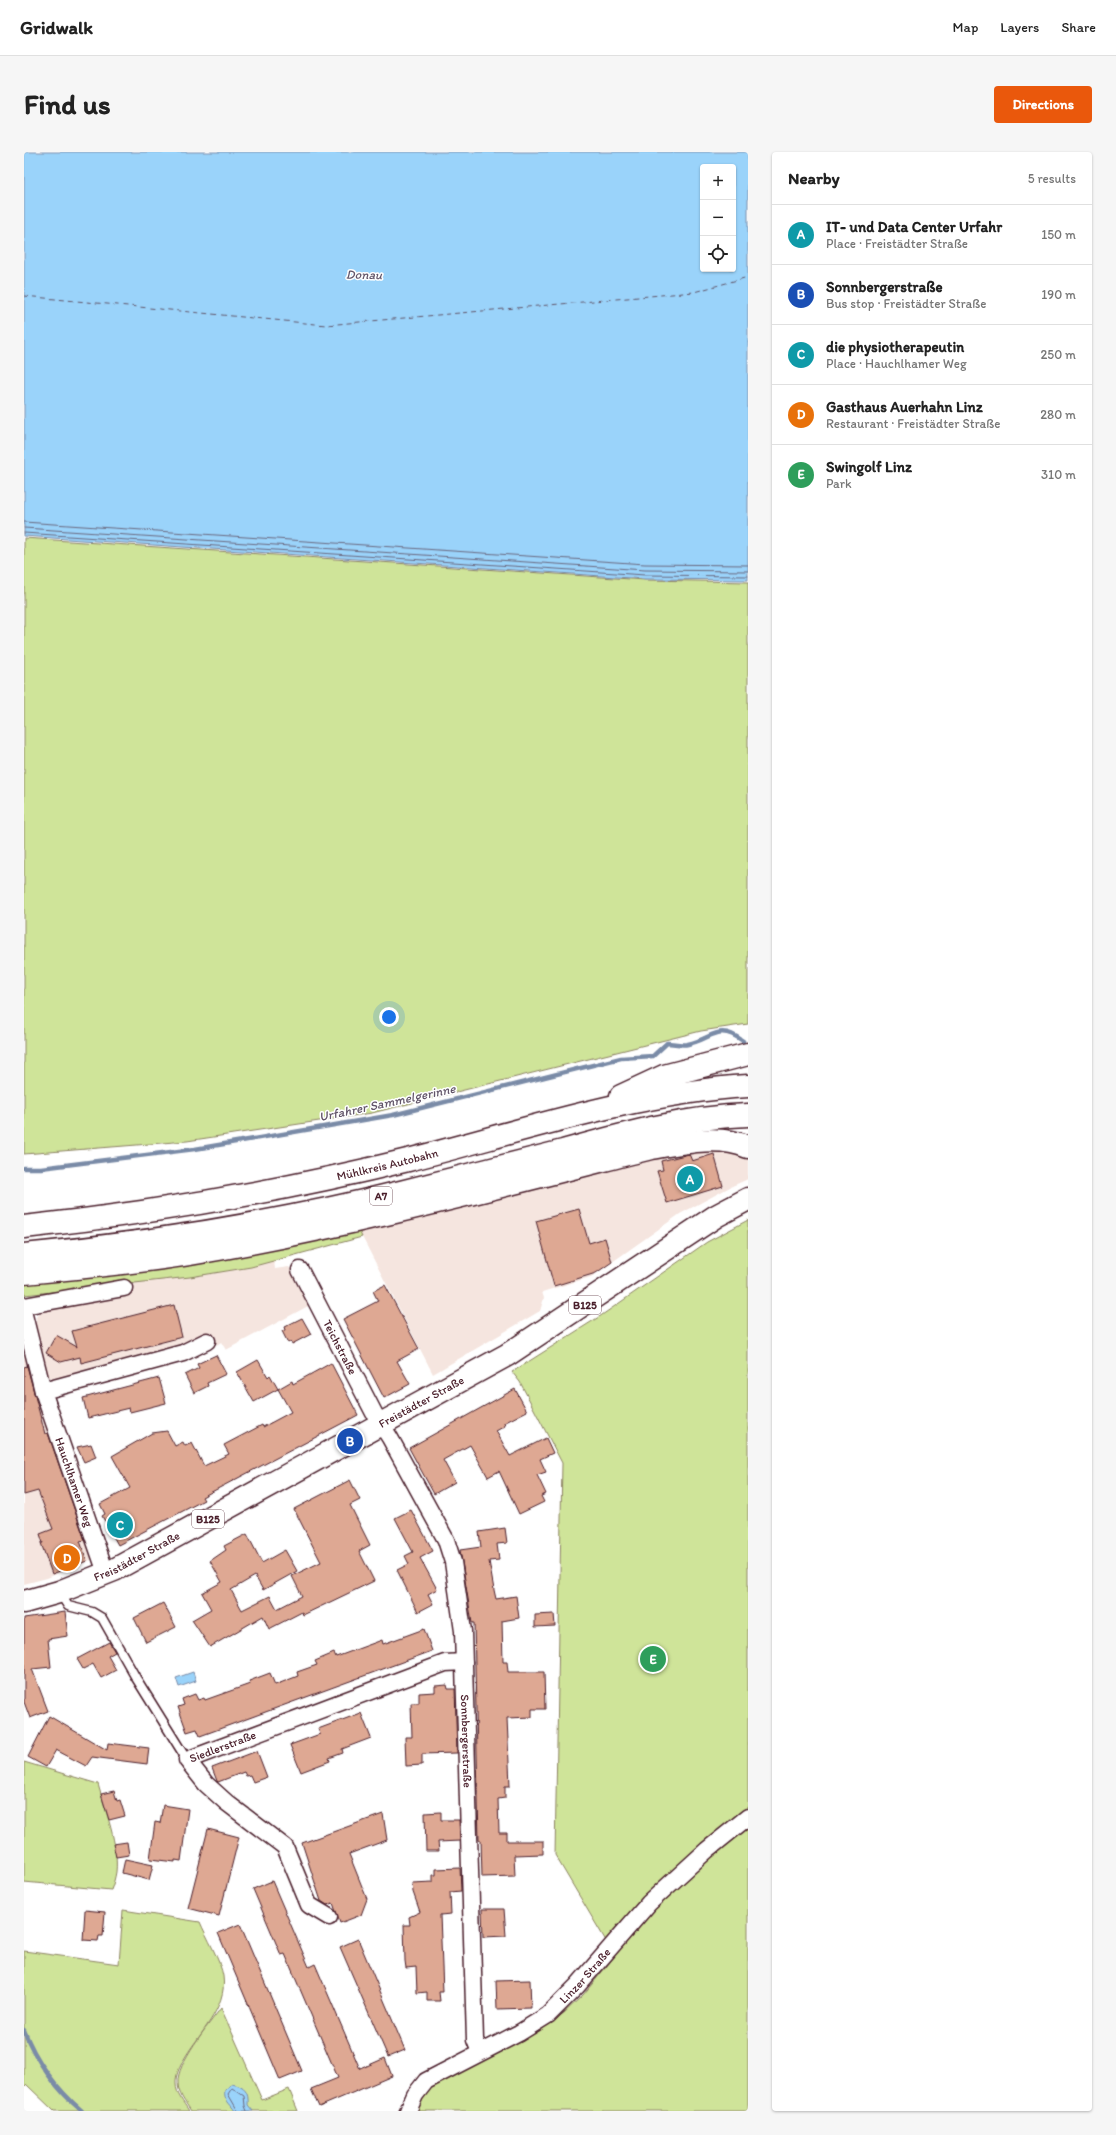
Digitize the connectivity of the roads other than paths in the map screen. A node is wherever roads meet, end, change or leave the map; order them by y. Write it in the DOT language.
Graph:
graph roads {
  1 [pos="748,1054"];
  2 [pos="748,1086"];
  3 [pos="748,1115"];
  4 [pos="576,1117"];
  5 [pos="748,1147"];
  6 [pos="748,1199"];
  7 [pos="24,1227"];
  8 [pos="24,1256"];
  9 [pos="300,1270"];
  10 [pos="24,1273"];
  11 [pos="124,1288"];
  12 [pos="24,1306"];
  13 [pos="24,1314"];
  14 [pos="207,1341"];
  15 [pos="43,1390"];
  16 [pos="382,1424"];
  17 [pos="106,1573"];
  18 [pos="59,1592"];
  19 [pos="24,1602"];
  20 [pos="464,1662"];
  21 [pos="187,1760"];
  22 [pos="748,1817"];
  23 [pos="329,1917"];
  24 [pos="480,2052"];
  25 [pos="408,2111"];
  1 -- 4 [label="main road"];
  2 -- 4 [label="main road, Mühlkreis Autobahn"];
  3 -- 8 [label="main road, A7"];
  4 -- 7 [label="main road, Mühlkreis Autobahn"];
  5 -- 10 [label="main road"];
  6 -- 16 [label="main road, Freistädter Straße / B125"];
  9 -- 16 [label="street, Teichstraße"];
  11 -- 12 [label="street"];
  13 -- 15 [label="street, Hauchlhamer Weg"];
  14 -- 15 [label="street"];
  15 -- 17 [label="street, Hauchlhamer Weg"];
  16 -- 17 [label="main road, Freistädter Straße / B125"];
  16 -- 20 [label="street, Sonnbergerstraße"];
  17 -- 18 [label="main road, Freistädter Straße / B125"];
  18 -- 19 [label="main road, Freistädter Straße / B125"];
  18 -- 21 [label="lane"];
  20 -- 21 [label="street, Siedlerstraße"];
  20 -- 24 [label="street, Sonnbergerstraße"];
  21 -- 23 [label="street, Siedlerstraße"];
  22 -- 24 [label="street, Linzer Straße"];
  24 -- 25 [label="street, Linzer Straße"];
}
